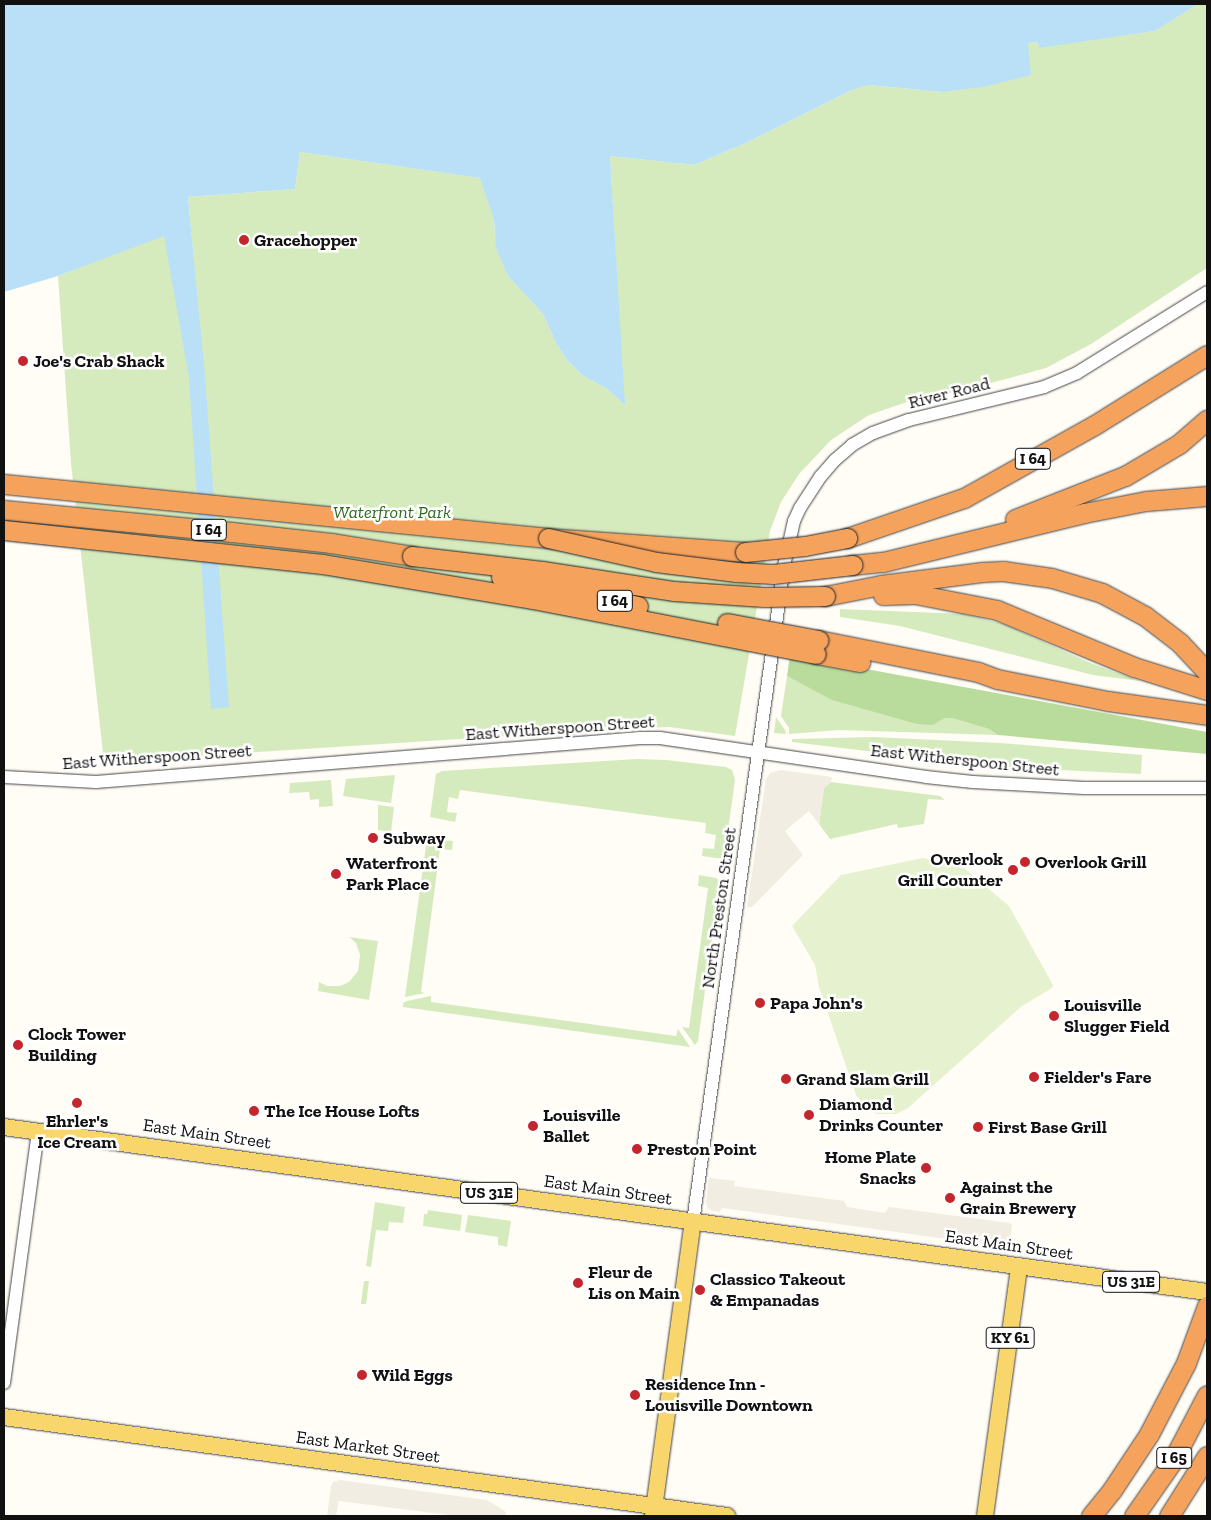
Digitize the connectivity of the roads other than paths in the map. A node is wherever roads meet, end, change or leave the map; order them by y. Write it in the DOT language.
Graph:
graph roads {
  1 [pos="1207,292"];
  2 [pos="1207,355"];
  3 [pos="1207,420"];
  4 [pos="4,484"];
  5 [pos="1202,496"];
  6 [pos="4,510"];
  7 [pos="4,530"];
  8 [pos="548,538"];
  9 [pos="412,556"];
  10 [pos="883,562"];
  11 [pos="825,596"];
  12 [pos="780,598"];
  13 [pos="817,647"];
  14 [pos="1207,672"];
  15 [pos="1207,690"];
  16 [pos="1207,715"];
  17 [pos="759,753"];
  18 [pos="4,777"];
  19 [pos="1207,788"];
  20 [pos="4,1127"];
  21 [pos="38,1132"];
  22 [pos="693,1222"];
  23 [pos="1019,1267"];
  24 [pos="1207,1292"];
  25 [pos="1205,1313"];
  26 [pos="4,1383"];
  27 [pos="1207,1395"];
  28 [pos="4,1417"];
  29 [pos="1207,1456"];
  30 [pos="653,1511"];
  31 [pos="727,1516"];
  32 [pos="985,1516"];
  33 [pos="1091,1516"];
  34 [pos="1134,1516"];
  35 [pos="1169,1516"];
  1 -- 12 [label="street, River Road"];
  2 -- 8 [label="highway, I 64, bridge"];
  3 -- 10 [label="highway"];
  4 -- 8 [label="highway, I 64"];
  5 -- 10 [label="highway"];
  6 -- 9 [label="highway, I 64"];
  7 -- 13 [label="highway, bridge"];
  8 -- 10 [label="highway, bridge"];
  9 -- 11 [label="highway, bridge"];
  9 -- 13 [label="highway, I 64, bridge"];
  11 -- 14 [label="highway"];
  11 -- 15 [label="highway"];
  12 -- 17 [label="street, North Preston Street"];
  13 -- 16 [label="highway, I 64"];
  17 -- 18 [label="street, East Witherspoon Street"];
  17 -- 19 [label="street, East Witherspoon Street"];
  17 -- 22 [label="street, North Preston Street"];
  20 -- 21 [label="main road, East Main Street / US 31E"];
  21 -- 22 [label="main road, East Main Street / US 31E"];
  21 -- 26 [label="street"];
  22 -- 23 [label="main road, East Main Street / US 31E"];
  22 -- 30 [label="main road"];
  23 -- 24 [label="main road, East Main Street / US 31E"];
  23 -- 32 [label="main road, KY 61"];
  25 -- 33 [label="highway"];
  27 -- 34 [label="highway, I 65"];
  28 -- 30 [label="main road, East Market Street"];
  29 -- 35 [label="highway, I 65"];
  30 -- 31 [label="main road, East Market Street"];
}
